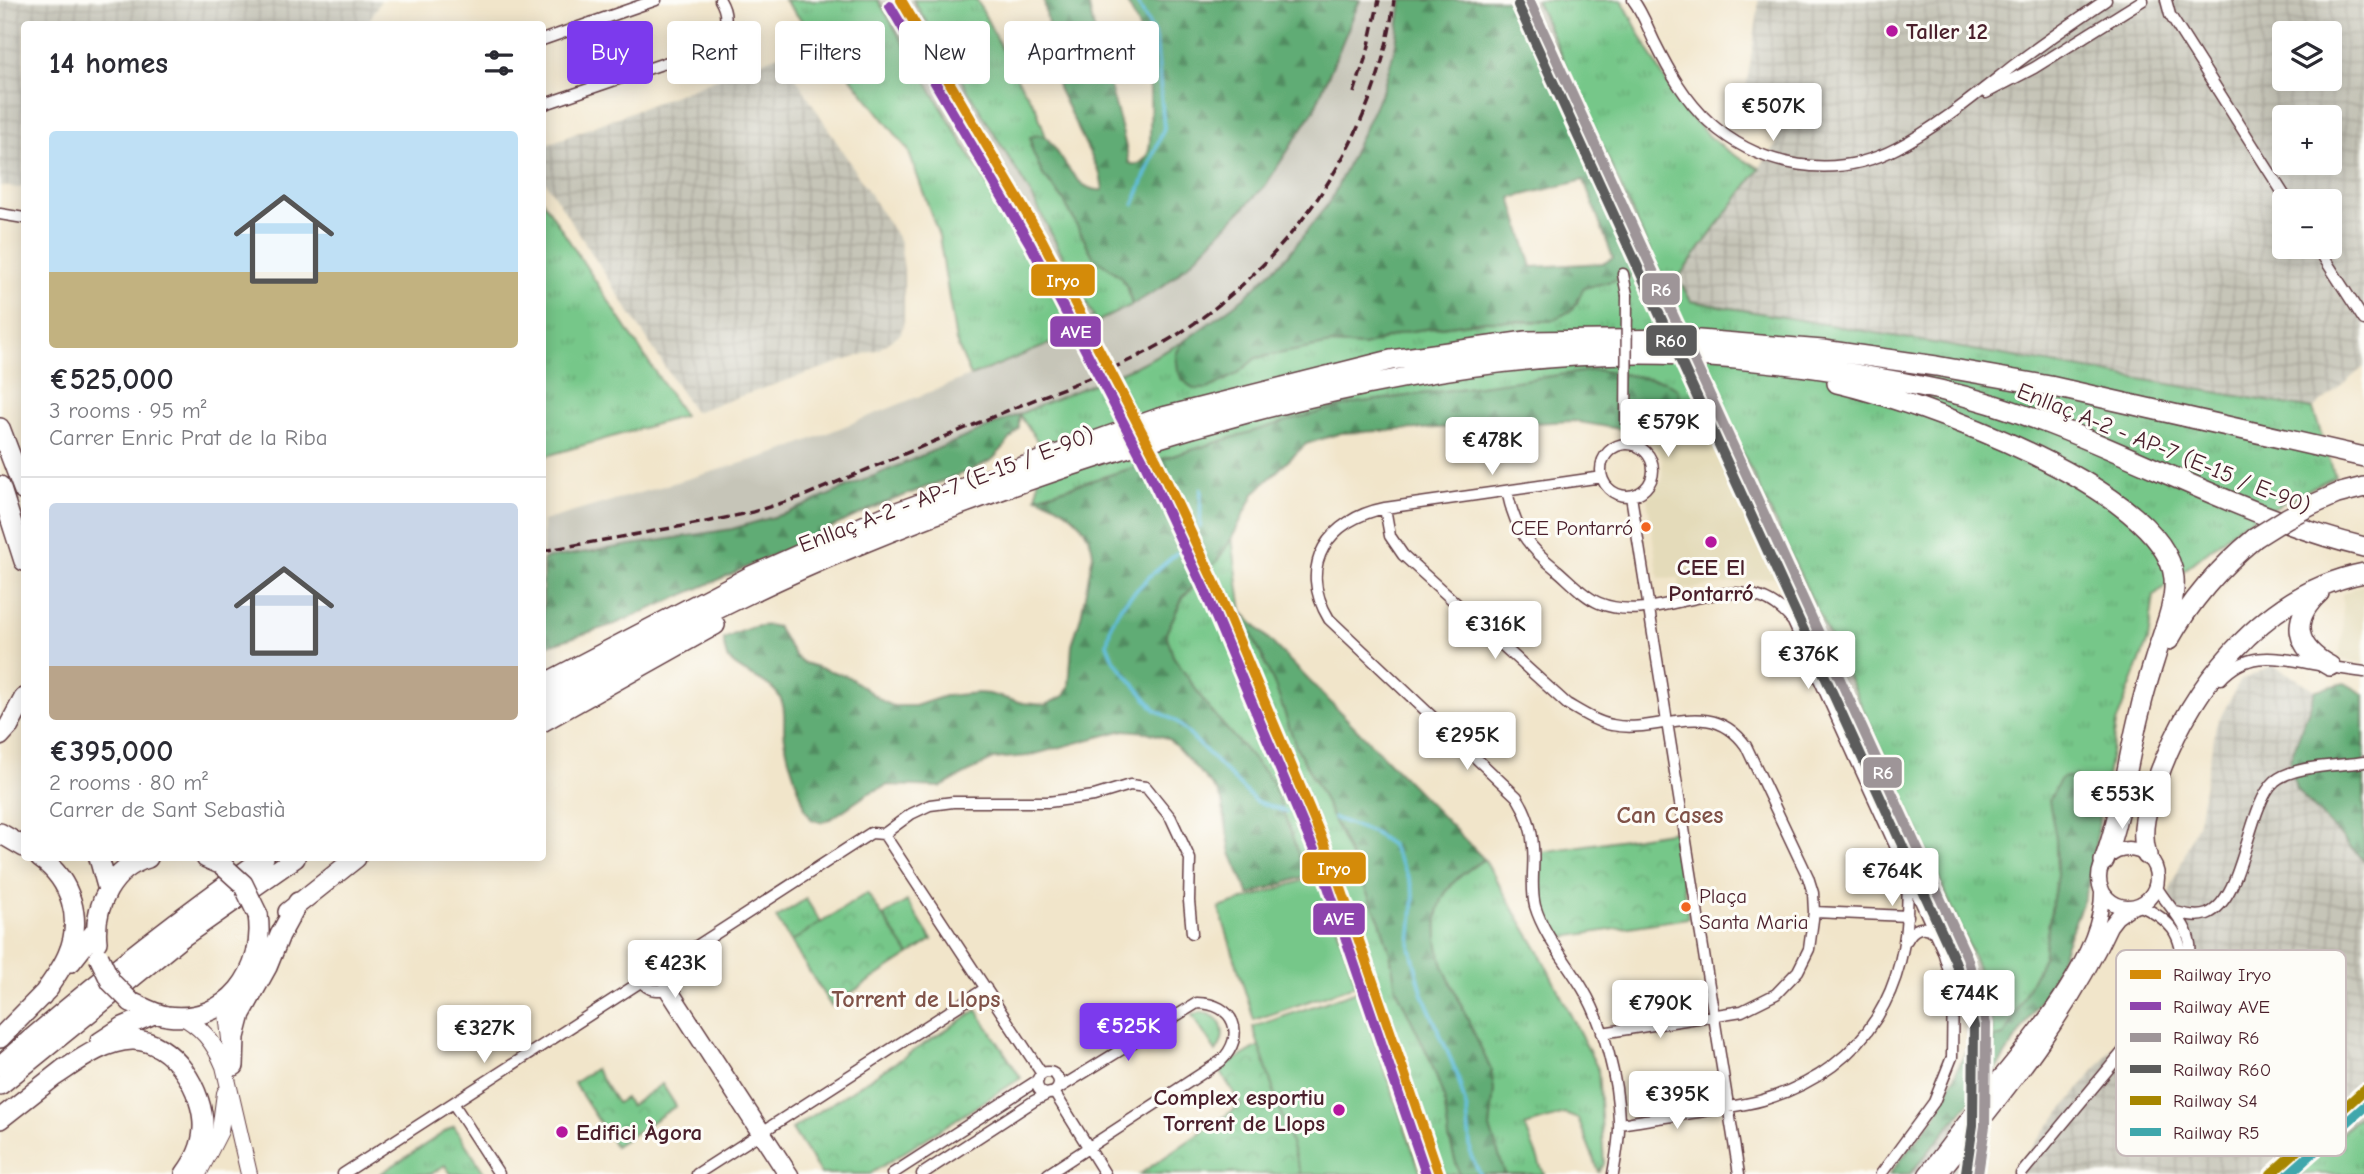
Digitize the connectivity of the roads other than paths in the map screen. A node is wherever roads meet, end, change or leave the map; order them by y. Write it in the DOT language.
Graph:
graph roads {
  1 [pos="656,0"];
  2 [pos="720,0"];
  3 [pos="2106,0"];
  4 [pos="2143,0"];
  5 [pos="2166,0"];
  6 [pos="1635,2"];
  7 [pos="546,39"];
  8 [pos="546,104"];
  9 [pos="1962,106"];
  10 [pos="2280,189"];
  11 [pos="0,214"];
  12 [pos="21,218"];
  13 [pos="2325,259"];
  14 [pos="1623,274"];
  15 [pos="2364,320"];
  16 [pos="1741,361"];
  17 [pos="0,428"];
  18 [pos="1626,444"];
  19 [pos="2364,457"];
  20 [pos="1602,477"];
  21 [pos="21,483"];
  22 [pos="0,486"];
  23 [pos="2364,487"];
  24 [pos="1507,491"];
  25 [pos="1630,496"];
  26 [pos="1385,508"];
  27 [pos="2364,547"];
  28 [pos="21,552"];
  29 [pos="2364,573"];
  30 [pos="2332,582"];
  31 [pos="755,583"];
  32 [pos="1648,606"];
  33 [pos="2330,666"];
  34 [pos="546,671"];
  35 [pos="2364,671"];
  36 [pos="546,683"];
  37 [pos="546,700"];
  38 [pos="2142,702"];
  39 [pos="21,704"];
  40 [pos="2192,708"];
  41 [pos="546,720"];
  42 [pos="1667,721"];
  43 [pos="0,736"];
  44 [pos="2364,762"];
  45 [pos="0,833"];
  46 [pos="884,834"];
  47 [pos="21,845"];
  48 [pos="2147,855"];
  49 [pos="2104,860"];
  50 [pos="43,861"];
  51 [pos="100,861"];
  52 [pos="142,861"];
  53 [pos="214,861"];
  54 [pos="260,861"];
  55 [pos="291,861"];
  56 [pos="352,861"];
  57 [pos="1906,870"];
  58 [pos="2156,886"];
  59 [pos="108,890"];
  60 [pos="2102,890"];
  61 [pos="298,902"];
  62 [pos="2135,906"];
  63 [pos="1814,912"];
  64 [pos="2175,912"];
  65 [pos="1908,916"];
  66 [pos="96,930"];
  67 [pos="1934,932"];
  68 [pos="1192,933"];
  69 [pos="260,944"];
  70 [pos="1905,946"];
  71 [pos="2182,950"];
  72 [pos="2191,950"];
  73 [pos="672,962"];
  74 [pos="642,981"];
  75 [pos="666,986"];
  76 [pos="986,988"];
  77 [pos="42,996"];
  78 [pos="229,998"];
  79 [pos="156,1013"];
  80 [pos="1714,1015"];
  81 [pos="180,1016"];
  82 [pos="1602,1033"];
  83 [pos="0,1038"];
  84 [pos="2116,1060"];
  85 [pos="0,1066"];
  86 [pos="229,1066"];
  87 [pos="55,1076"];
  88 [pos="1040,1077"];
  89 [pos="0,1086"];
  90 [pos="1053,1092"];
  91 [pos="453,1103"];
  92 [pos="1729,1107"];
  93 [pos="0,1119"];
  94 [pos="1620,1124"];
  95 [pos="761,1133"];
  96 [pos="1088,1148"];
  97 [pos="185,1174"];
  98 [pos="198,1174"];
  99 [pos="249,1174"];
  100 [pos="258,1174"];
  101 [pos="343,1174"];
  102 [pos="499,1174"];
  103 [pos="696,1174"];
  104 [pos="783,1174"];
  105 [pos="793,1174"];
  106 [pos="892,1174"];
  107 [pos="922,1174"];
  108 [pos="1048,1174"];
  109 [pos="1105,1174"];
  110 [pos="1613,1174"];
  111 [pos="1739,1174"];
  112 [pos="1881,1174"];
  113 [pos="1926,1174"];
  114 [pos="1940,1174"];
  115 [pos="2021,1174"];
  1 -- 7 [label="street"];
  2 -- 8 [label="street"];
  3 -- 9 [label="street"];
  4 -- 9 [label="street"];
  5 -- 10 [label="street"];
  6 -- 9 [label="street"];
  11 -- 12 [label="street"];
  13 -- 15 [label="street"];
  14 -- 18 [label="street, bridge"];
  16 -- 27 [label="highway, Enllaç A-2 - AP-7 (E-15 / E-90)"];
  16 -- 31 [label="highway, Enllaç A-2 - AP-7 (E-15 / E-90)"];
  16 -- 38 [label="highway"];
  17 -- 21 [label="highway"];
  18 -- 20 [label="street"];
  18 -- 25 [label="street"];
  19 -- 31 [label="highway, Enllaç A-2 - AP-7 (E-15 / E-90)"];
  20 -- 24 [label="street"];
  20 -- 25 [label="street"];
  22 -- 28 [label="highway"];
  23 -- 38 [label="highway, bridge"];
  24 -- 26 [label="street"];
  24 -- 32 [label="street"];
  25 -- 32 [label="street"];
  26 -- 42 [label="street"];
  26 -- 82 [label="street"];
  29 -- 30 [label="highway"];
  30 -- 33 [label="highway"];
  30 -- 40 [label="highway"];
  31 -- 34 [label="highway"];
  31 -- 36 [label="highway, Enllaç A-2 - AP-7 (E-15 / E-90)"];
  31 -- 37 [label="highway, Enllaç A-2 - AP-7 (E-15 / E-90)"];
  31 -- 41 [label="highway"];
  32 -- 42 [label="street"];
  32 -- 57 [label="street"];
  33 -- 35 [label="street"];
  33 -- 40 [label="street"];
  38 -- 49 [label="highway"];
  39 -- 43 [label="highway"];
  40 -- 48 [label="highway"];
  42 -- 63 [label="street"];
  42 -- 80 [label="street"];
  44 -- 64 [label="street"];
  45 -- 47 [label="highway"];
  46 -- 68 [label="street"];
  46 -- 73 [label="street"];
  46 -- 76 [label="street"];
  48 -- 49 [label="main road"];
  48 -- 58 [label="main road"];
  49 -- 60 [label="main road"];
  50 -- 77 [label="highway"];
  51 -- 59 [label="highway"];
  52 -- 59 [label="highway"];
  53 -- 69 [label="highway, bridge"];
  54 -- 85 [label="highway"];
  55 -- 89 [label="highway"];
  56 -- 61 [label="highway"];
  57 -- 65 [label="street"];
  57 -- 67 [label="street"];
  58 -- 62 [label="main road"];
  58 -- 64 [label="street"];
  59 -- 66 [label="highway"];
  60 -- 62 [label="main road"];
  60 -- 113 [label="main road"];
  61 -- 69 [label="highway"];
  61 -- 86 [label="highway"];
  62 -- 71 [label="street"];
  62 -- 114 [label="main road"];
  63 -- 65 [label="street"];
  63 -- 80 [label="street"];
  64 -- 72 [label="street"];
  65 -- 70 [label="street"];
  66 -- 77 [label="highway"];
  66 -- 79 [label="highway, bridge"];
  67 -- 70 [label="street"];
  67 -- 112 [label="street"];
  69 -- 78 [label="highway"];
  70 -- 92 [label="street"];
  73 -- 74 [label="street"];
  73 -- 75 [label="street"];
  74 -- 75 [label="street"];
  74 -- 91 [label="street"];
  75 -- 95 [label="street"];
  76 -- 88 [label="street"];
  76 -- 95 [label="street"];
  77 -- 83 [label="highway"];
  78 -- 81 [label="highway"];
  78 -- 86 [label="main road"];
  79 -- 81 [label="highway"];
  79 -- 87 [label="highway"];
  80 -- 82 [label="street"];
  80 -- 92 [label="street"];
  81 -- 86 [label="main road"];
  82 -- 94 [label="street"];
  84 -- 115 [label="street"];
  86 -- 98 [label="main road"];
  86 -- 99 [label="main road"];
  86 -- 100 [label="main road"];
  87 -- 93 [label="highway"];
  87 -- 97 [label="highway"];
  88 -- 90 [label="street"];
  88 -- 90 [label="street"];
  88 -- 106 [label="street"];
  90 -- 96 [label="street"];
  90 -- 96 [label="street"];
  90 -- 107 [label="street"];
  91 -- 101 [label="street"];
  91 -- 102 [label="street"];
  92 -- 94 [label="street"];
  92 -- 111 [label="street"];
  94 -- 110 [label="street"];
  95 -- 103 [label="street"];
  95 -- 104 [label="street"];
  95 -- 105 [label="street"];
  96 -- 108 [label="street"];
  96 -- 109 [label="street"];
}
